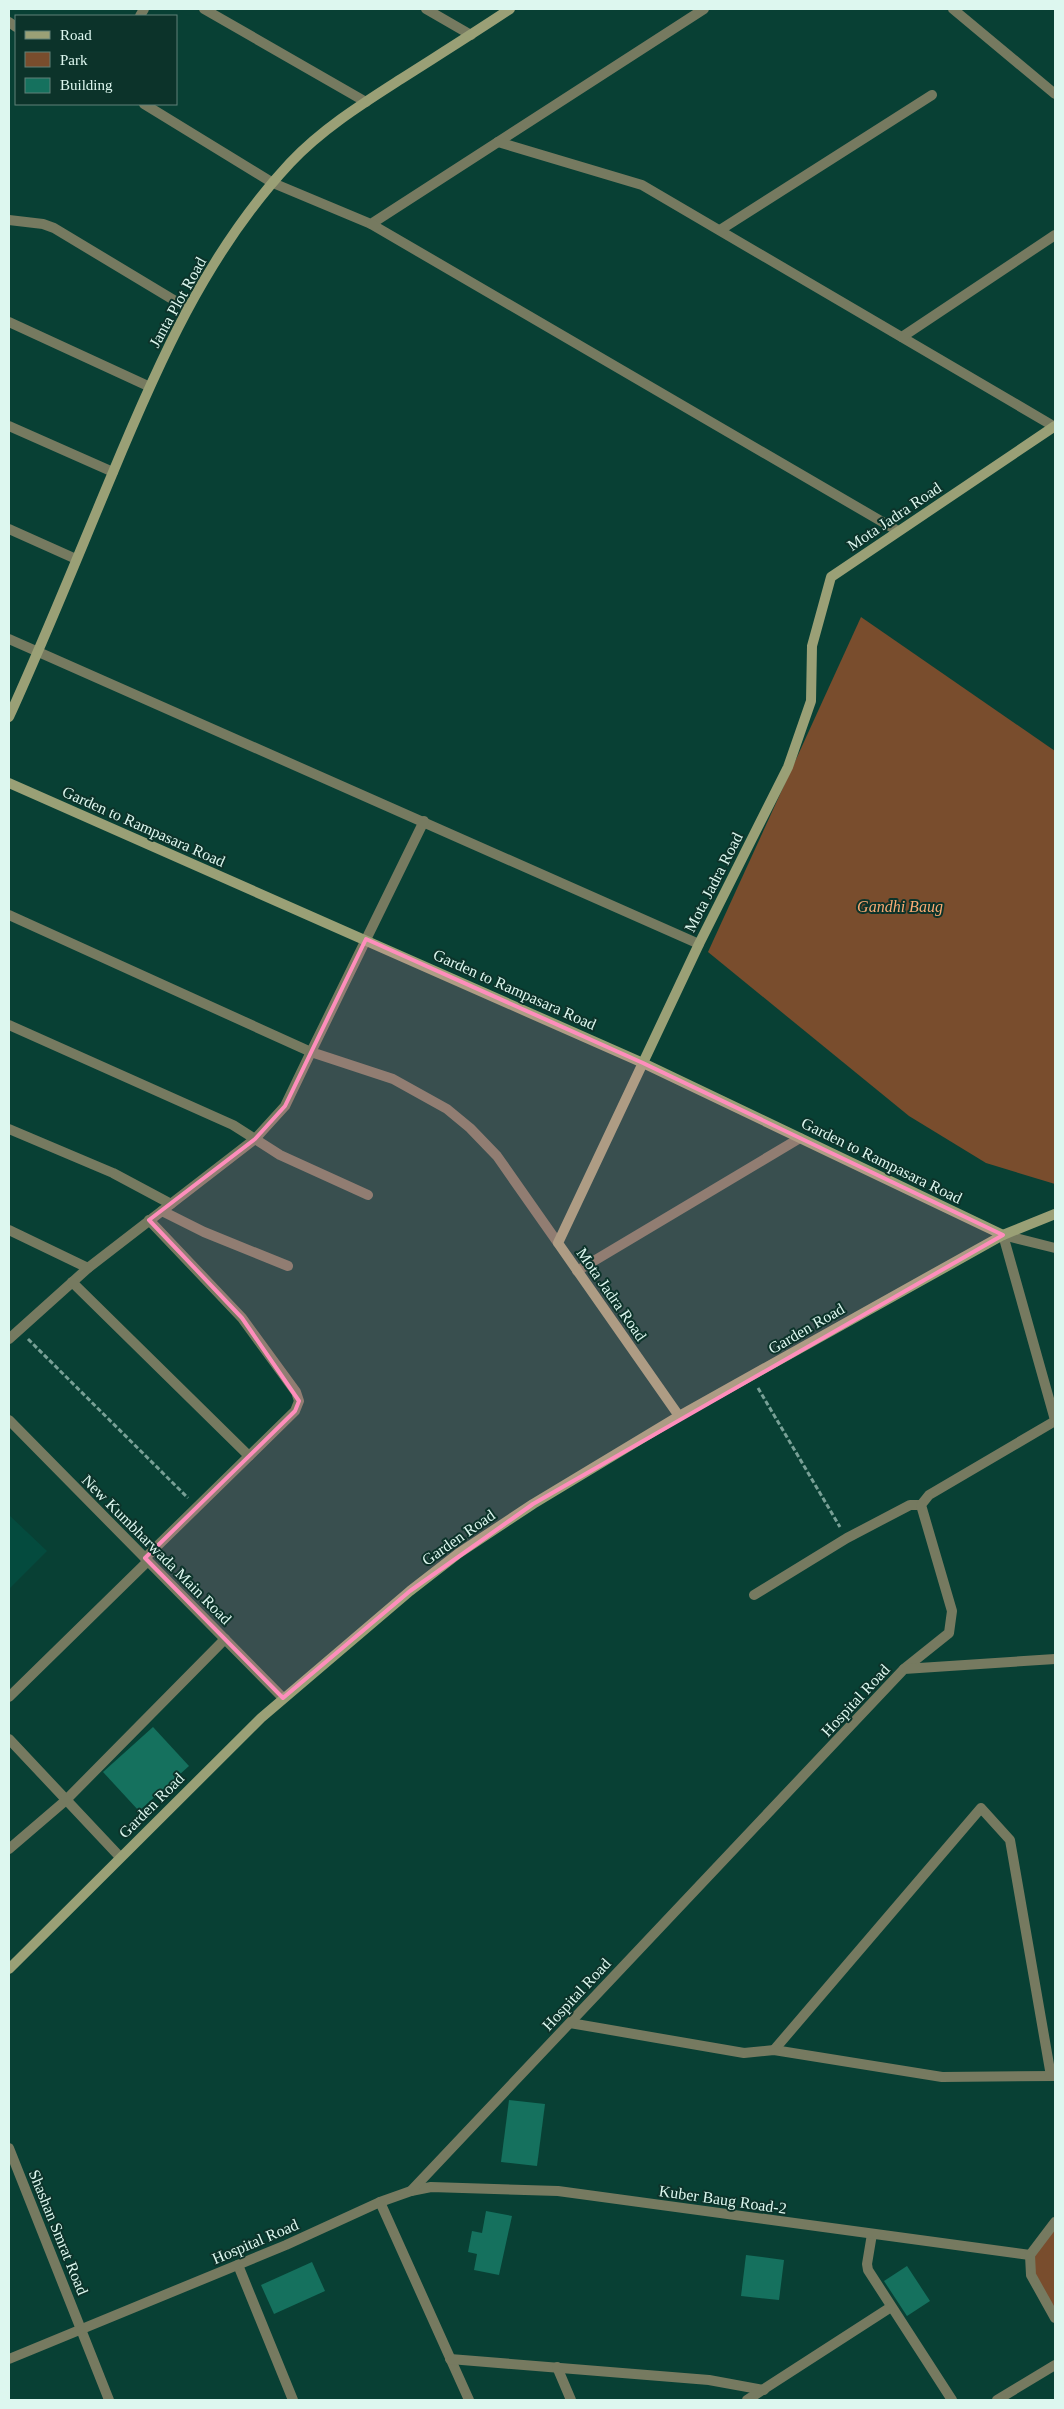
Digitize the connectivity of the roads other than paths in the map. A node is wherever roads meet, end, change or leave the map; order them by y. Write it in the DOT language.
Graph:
graph roads {
  1 [pos="204,9"];
  2 [pos="426,9"];
  3 [pos="510,9"];
  4 [pos="704,9"];
  5 [pos="953,9"];
  6 [pos="471,35"];
  7 [pos="1055,94"];
  8 [pos="932,95"];
  9 [pos="366,102"];
  10 [pos="146,105"];
  11 [pos="498,142"];
  12 [pos="273,183"];
  13 [pos="9,220"];
  14 [pos="370,224"];
  15 [pos="720,230"];
  16 [pos="1055,235"];
  17 [pos="187,308"];
  18 [pos="9,322"];
  19 [pos="902,337"];
  20 [pos="148,386"];
  21 [pos="9,426"];
  22 [pos="1055,427"];
  23 [pos="113,472"];
  24 [pos="9,529"];
  25 [pos="898,531"];
  26 [pos="76,559"];
  27 [pos="9,639"];
  28 [pos="38,652"];
  29 [pos="9,717"];
  30 [pos="9,783"];
  31 [pos="424,821"];
  32 [pos="9,915"];
  33 [pos="366,939"];
  34 [pos="699,944"];
  35 [pos="9,1025"];
  36 [pos="311,1052"];
  37 [pos="644,1063"];
  38 [pos="9,1129"];
  39 [pos="800,1138"];
  40 [pos="255,1140"];
  41 [pos="368,1194"];
  42 [pos="171,1204"];
  43 [pos="162,1211"];
  44 [pos="1055,1214"];
  45 [pos="149,1220"];
  46 [pos="9,1230"];
  47 [pos="1003,1235"];
  48 [pos="558,1244"];
  49 [pos="1055,1248"];
  50 [pos="288,1266"];
  51 [pos="88,1268"];
  52 [pos="578,1271"];
  53 [pos="72,1282"];
  54 [pos="9,1339"];
  55 [pos="680,1416"];
  56 [pos="9,1420"];
  57 [pos="1055,1420"];
  58 [pos="249,1456"];
  59 [pos="921,1505"];
  60 [pos="146,1559"];
  61 [pos="754,1595"];
  62 [pos="225,1639"];
  63 [pos="1055,1659"];
  64 [pos="904,1669"];
  65 [pos="9,1697"];
  66 [pos="283,1698"];
  67 [pos="9,1739"];
  68 [pos="65,1801"];
  69 [pos="9,1849"];
  70 [pos="120,1857"];
  71 [pos="9,1969"];
  72 [pos="570,2023"];
  73 [pos="774,2050"];
  74 [pos="1053,2076"];
  75 [pos="9,2148"];
  76 [pos="411,2191"];
  77 [pos="380,2202"];
  78 [pos="1055,2222"];
  79 [pos="872,2234"];
  80 [pos="1030,2255"];
  81 [pos="238,2265"];
  82 [pos="891,2307"];
  83 [pos="1055,2318"];
  84 [pos="82,2328"];
  85 [pos="9,2359"];
  86 [pos="450,2359"];
  87 [pos="1055,2364"];
  88 [pos="557,2367"];
  89 [pos="764,2390"];
  90 [pos="109,2400"];
  91 [pos="293,2400"];
  92 [pos="469,2400"];
  93 [pos="571,2400"];
  94 [pos="747,2400"];
  95 [pos="952,2400"];
  96 [pos="997,2400"];
  1 -- 9 [label="street"];
  2 -- 6 [label="street"];
  3 -- 6 [label="main road, Janta Plot Road"];
  4 -- 11 [label="street"];
  5 -- 7 [label="street"];
  6 -- 9 [label="main road, Janta Plot Road"];
  8 -- 15 [label="street"];
  9 -- 12 [label="main road, Janta Plot Road"];
  10 -- 12 [label="street"];
  11 -- 14 [label="street"];
  11 -- 15 [label="street"];
  12 -- 14 [label="street"];
  12 -- 17 [label="main road, Janta Plot Road"];
  13 -- 17 [label="street"];
  14 -- 25 [label="street"];
  15 -- 19 [label="street"];
  16 -- 19 [label="street"];
  17 -- 20 [label="main road, Janta Plot Road"];
  18 -- 20 [label="street"];
  19 -- 22 [label="street"];
  20 -- 23 [label="main road, Janta Plot Road"];
  21 -- 23 [label="street"];
  22 -- 25 [label="main road, Mota Jadra Road"];
  23 -- 26 [label="main road, Janta Plot Road"];
  24 -- 26 [label="street"];
  25 -- 34 [label="main road, Mota Jadra Road"];
  26 -- 28 [label="main road, Janta Plot Road"];
  27 -- 28 [label="street"];
  28 -- 29 [label="main road, Janta Plot Road"];
  28 -- 31 [label="street"];
  30 -- 33 [label="main road, Garden to Rampasara Road"];
  31 -- 33 [label="street"];
  31 -- 34 [label="street"];
  32 -- 36 [label="street"];
  33 -- 36 [label="street"];
  33 -- 37 [label="main road, Garden to Rampasara Road"];
  34 -- 37 [label="main road, Mota Jadra Road"];
  35 -- 40 [label="street"];
  36 -- 40 [label="street"];
  36 -- 48 [label="street"];
  37 -- 39 [label="main road, Garden to Rampasara Road"];
  37 -- 48 [label="main road, Mota Jadra Road"];
  38 -- 42 [label="street"];
  39 -- 47 [label="main road, Garden to Rampasara Road"];
  39 -- 52 [label="street"];
  40 -- 41 [label="street"];
  40 -- 42 [label="street"];
  42 -- 43 [label="street"];
  43 -- 45 [label="street"];
  43 -- 50 [label="street"];
  44 -- 47 [label="main road, Garden Road"];
  45 -- 51 [label="street"];
  45 -- 58 [label="street"];
  46 -- 51 [label="street"];
  47 -- 49 [label="street"];
  47 -- 55 [label="main road, Garden Road"];
  47 -- 57 [label="street"];
  48 -- 52 [label="main road, Mota Jadra Road"];
  51 -- 53 [label="street"];
  52 -- 55 [label="main road, Mota Jadra Road"];
  53 -- 54 [label="street"];
  53 -- 58 [label="street"];
  55 -- 66 [label="main road, Garden Road"];
  56 -- 60 [label="street, New Kumbharwada Main Road"];
  57 -- 59 [label="street"];
  58 -- 60 [label="street"];
  59 -- 61 [label="street"];
  59 -- 64 [label="street"];
  60 -- 62 [label="street, New Kumbharwada Main Road"];
  60 -- 65 [label="street"];
  62 -- 66 [label="street, New Kumbharwada Main Road"];
  62 -- 68 [label="street"];
  63 -- 64 [label="street, Hospital Road"];
  64 -- 72 [label="street, Hospital Road"];
  66 -- 70 [label="main road, Garden Road"];
  67 -- 68 [label="street"];
  68 -- 69 [label="street"];
  68 -- 70 [label="street"];
  70 -- 71 [label="main road, Garden Road"];
  72 -- 73 [label="street"];
  72 -- 76 [label="street, Hospital Road"];
  73 -- 74 [label="street"];
  73 -- 74 [label="street"];
  75 -- 84 [label="street, Shashan Smrat Road"];
  76 -- 77 [label="street, Hospital Road"];
  76 -- 79 [label="street, Kuber Baug Road-2"];
  77 -- 81 [label="street, Hospital Road"];
  77 -- 86 [label="street"];
  78 -- 80 [label="street"];
  79 -- 80 [label="street, Kuber Baug Road-2"];
  79 -- 82 [label="street"];
  80 -- 83 [label="street"];
  81 -- 84 [label="street, Hospital Road"];
  81 -- 91 [label="street"];
  82 -- 89 [label="street"];
  82 -- 95 [label="street"];
  84 -- 85 [label="street, Hospital Road"];
  84 -- 90 [label="street, Shashan Smrat Road"];
  86 -- 88 [label="street"];
  86 -- 92 [label="street"];
  87 -- 96 [label="street"];
  88 -- 89 [label="street"];
  88 -- 93 [label="street"];
  89 -- 94 [label="street"];
}
